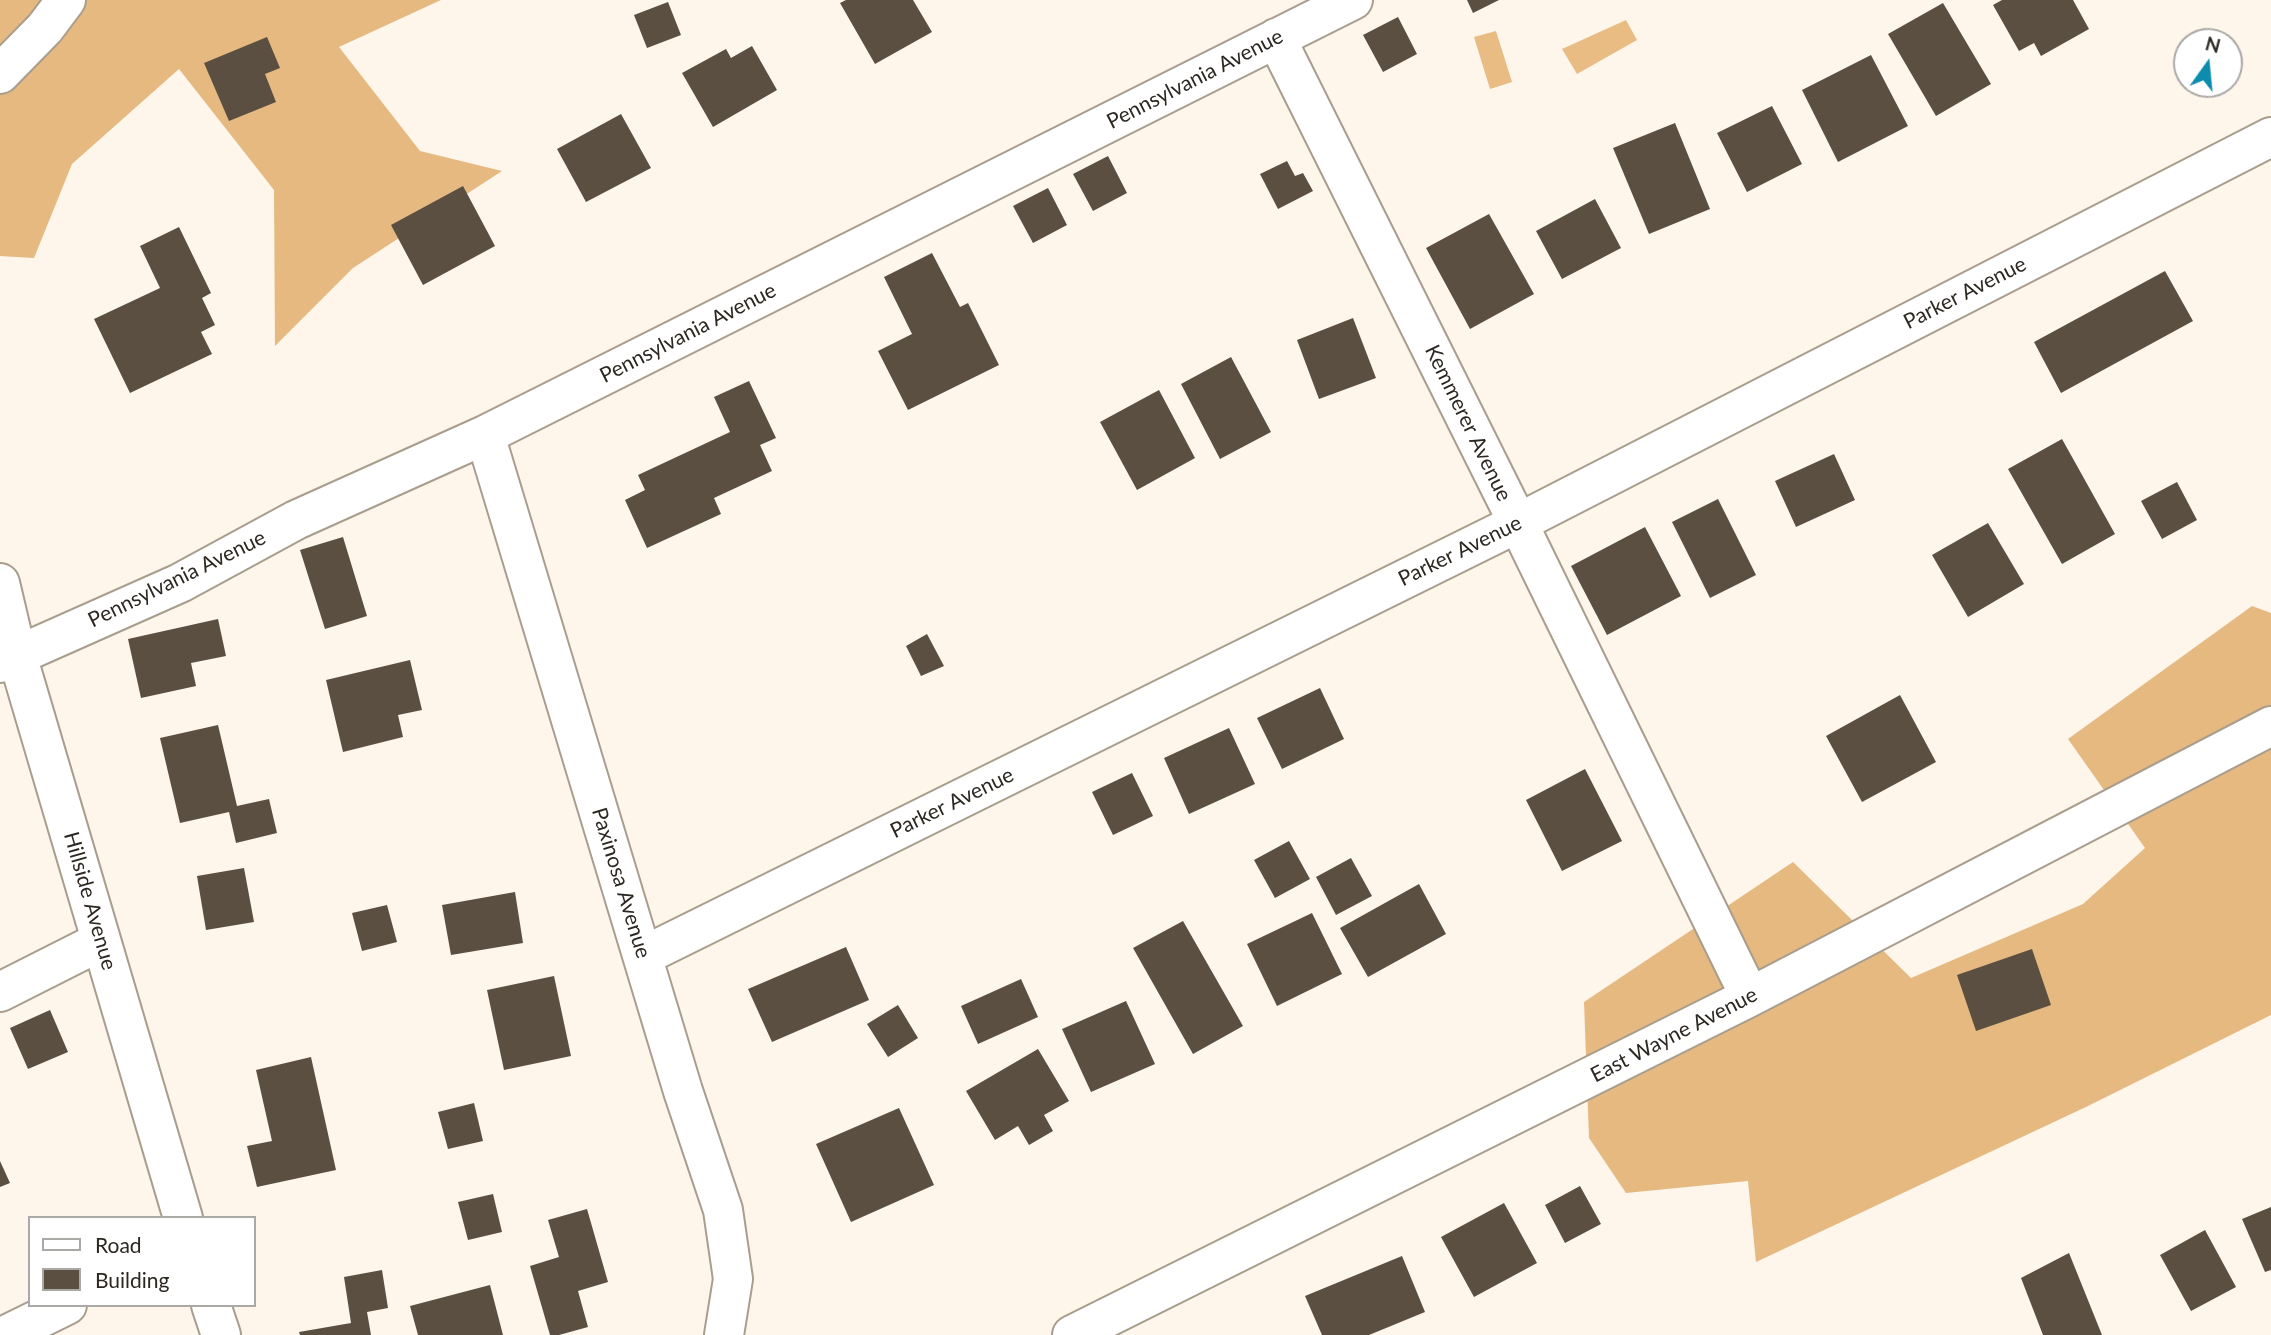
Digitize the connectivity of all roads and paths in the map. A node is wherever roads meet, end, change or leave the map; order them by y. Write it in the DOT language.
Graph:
graph roads {
  1 [pos="66,0"];
  2 [pos="1353,0"];
  3 [pos="1276,38"];
  4 [pos="0,74"];
  5 [pos="2271,136"];
  6 [pos="485,435"];
  7 [pos="1518,523"];
  8 [pos="0,583"];
  9 [pos="9,659"];
  10 [pos="2271,726"];
  11 [pos="101,941"];
  12 [pos="643,956"];
  13 [pos="0,992"];
  14 [pos="1750,997"];
  15 [pos="182,1216"];
  16 [pos="63,1307"];
  17 [pos="212,1307"];
  18 [pos="6,1335"];
  19 [pos="221,1335"];
  20 [pos="724,1335"];
  21 [pos="1072,1335"];
  1 -- 4 [label="street"];
  2 -- 3 [label="street, Pennsylvania Avenue"];
  3 -- 6 [label="street, Pennsylvania Avenue"];
  3 -- 7 [label="street, Kemmerer Avenue"];
  5 -- 7 [label="street, Parker Avenue"];
  6 -- 9 [label="street, Pennsylvania Avenue"];
  6 -- 12 [label="street, Paxinosa Avenue"];
  7 -- 12 [label="street, Parker Avenue"];
  7 -- 14 [label="street, Kemmerer Avenue"];
  8 -- 9 [label="street, Hillside Avenue"];
  9 -- 11 [label="street, Hillside Avenue"];
  10 -- 14 [label="street, East Wayne Avenue"];
  11 -- 13 [label="street"];
  11 -- 15 [label="street, Hillside Avenue"];
  12 -- 20 [label="street, Paxinosa Avenue"];
  14 -- 21 [label="street, East Wayne Avenue"];
  16 -- 18 [label="street"];
  17 -- 19 [label="street"];
}
